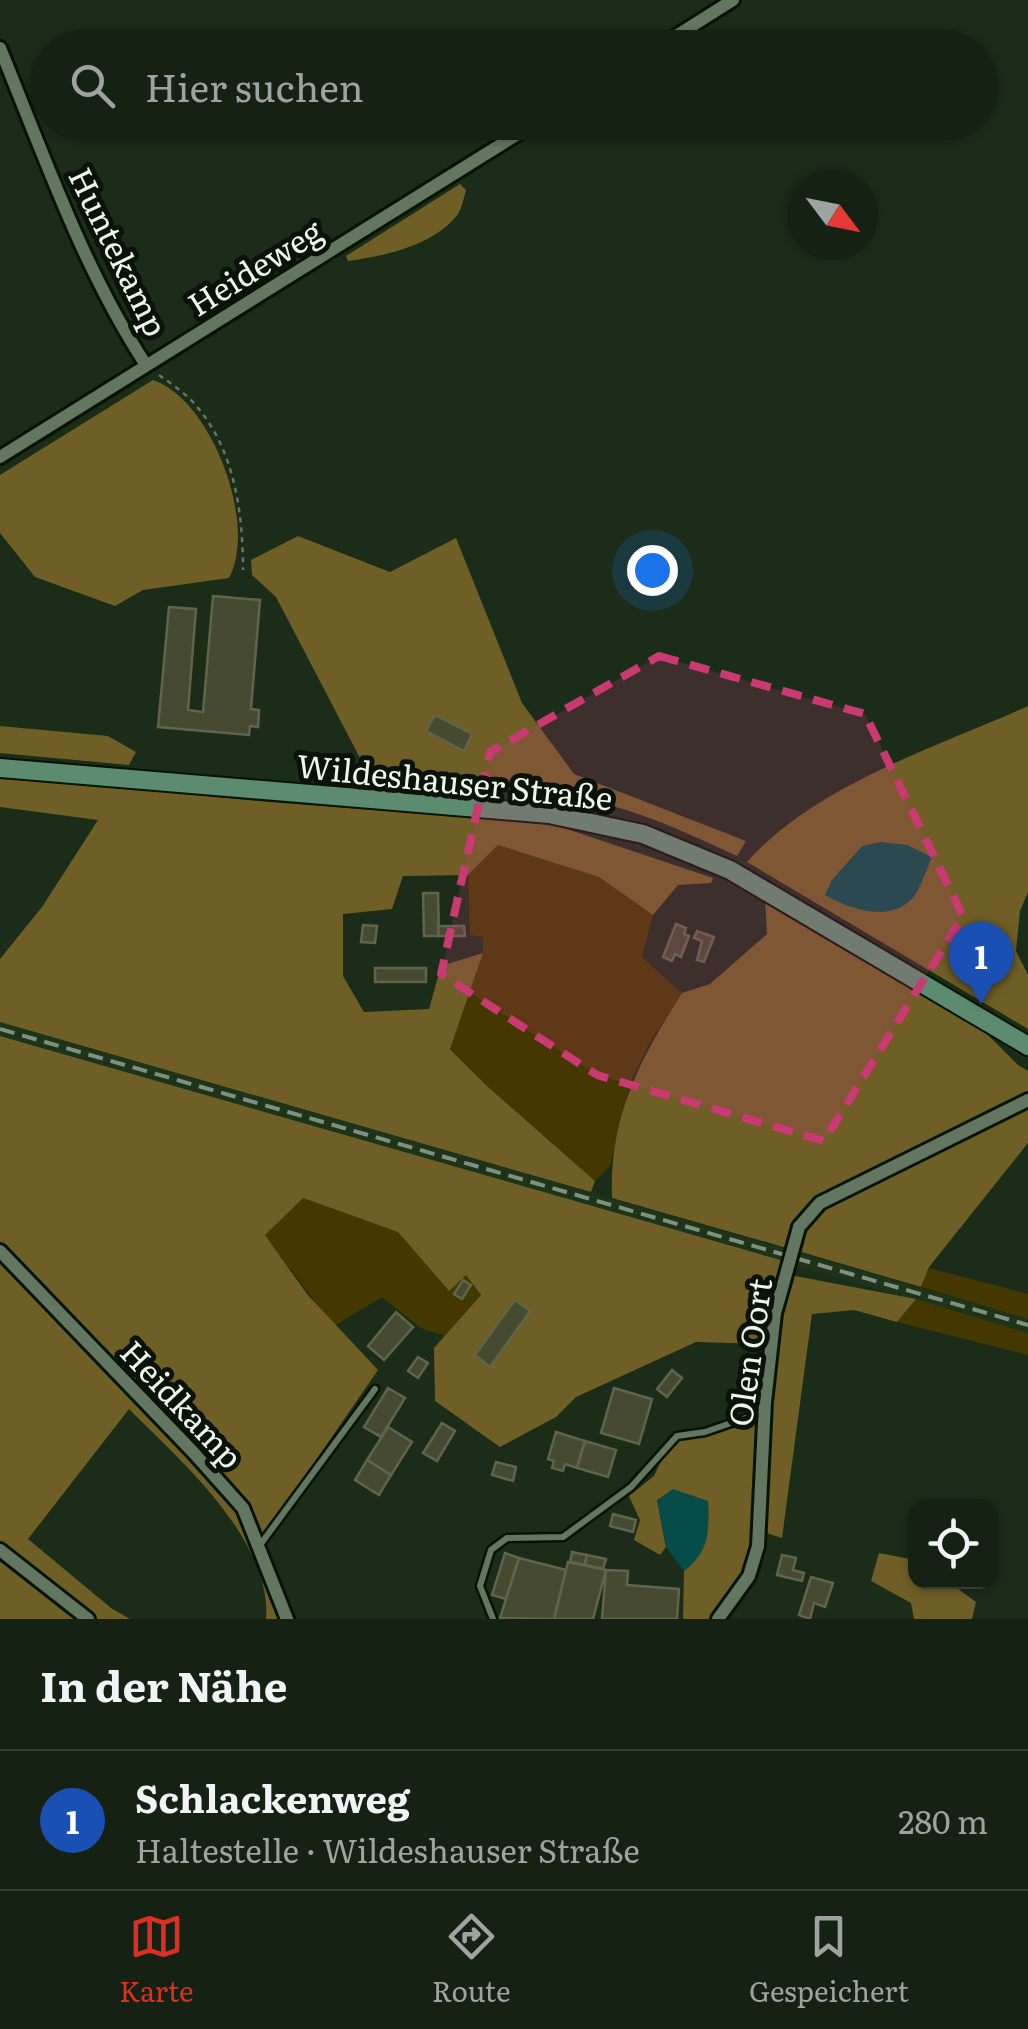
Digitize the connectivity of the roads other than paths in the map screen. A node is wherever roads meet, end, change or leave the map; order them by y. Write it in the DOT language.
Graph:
graph roads {
  1 [pos="733,0"];
  2 [pos="686,30"];
  3 [pos="0,48"];
  4 [pos="30,120"];
  5 [pos="38,140"];
  6 [pos="507,140"];
  7 [pos="146,365"];
  8 [pos="0,456"];
  9 [pos="0,768"];
  10 [pos="1028,1046"];
  11 [pos="1028,1100"];
  12 [pos="0,1251"];
  13 [pos="375,1389"];
  14 [pos="764,1412"];
  15 [pos="259,1547"];
  16 [pos="0,1550"];
  17 [pos="88,1619"];
  18 [pos="286,1619"];
  19 [pos="493,1619"];
  20 [pos="718,1619"];
  1 -- 2 [label="street"];
  3 -- 4 [label="street, Huntekamp"];
  5 -- 7 [label="street, Huntekamp"];
  6 -- 7 [label="street, Heideweg"];
  7 -- 8 [label="street, Heideweg"];
  9 -- 10 [label="main road, Wildeshauser Straße"];
  11 -- 14 [label="street, Olen Oort, bridge"];
  12 -- 15 [label="street, Heidkamp"];
  13 -- 15 [label="lane"];
  14 -- 19 [label="lane"];
  14 -- 20 [label="street, Olen Oort"];
  15 -- 18 [label="street, Heidkamp"];
  16 -- 17 [label="street"];
}
